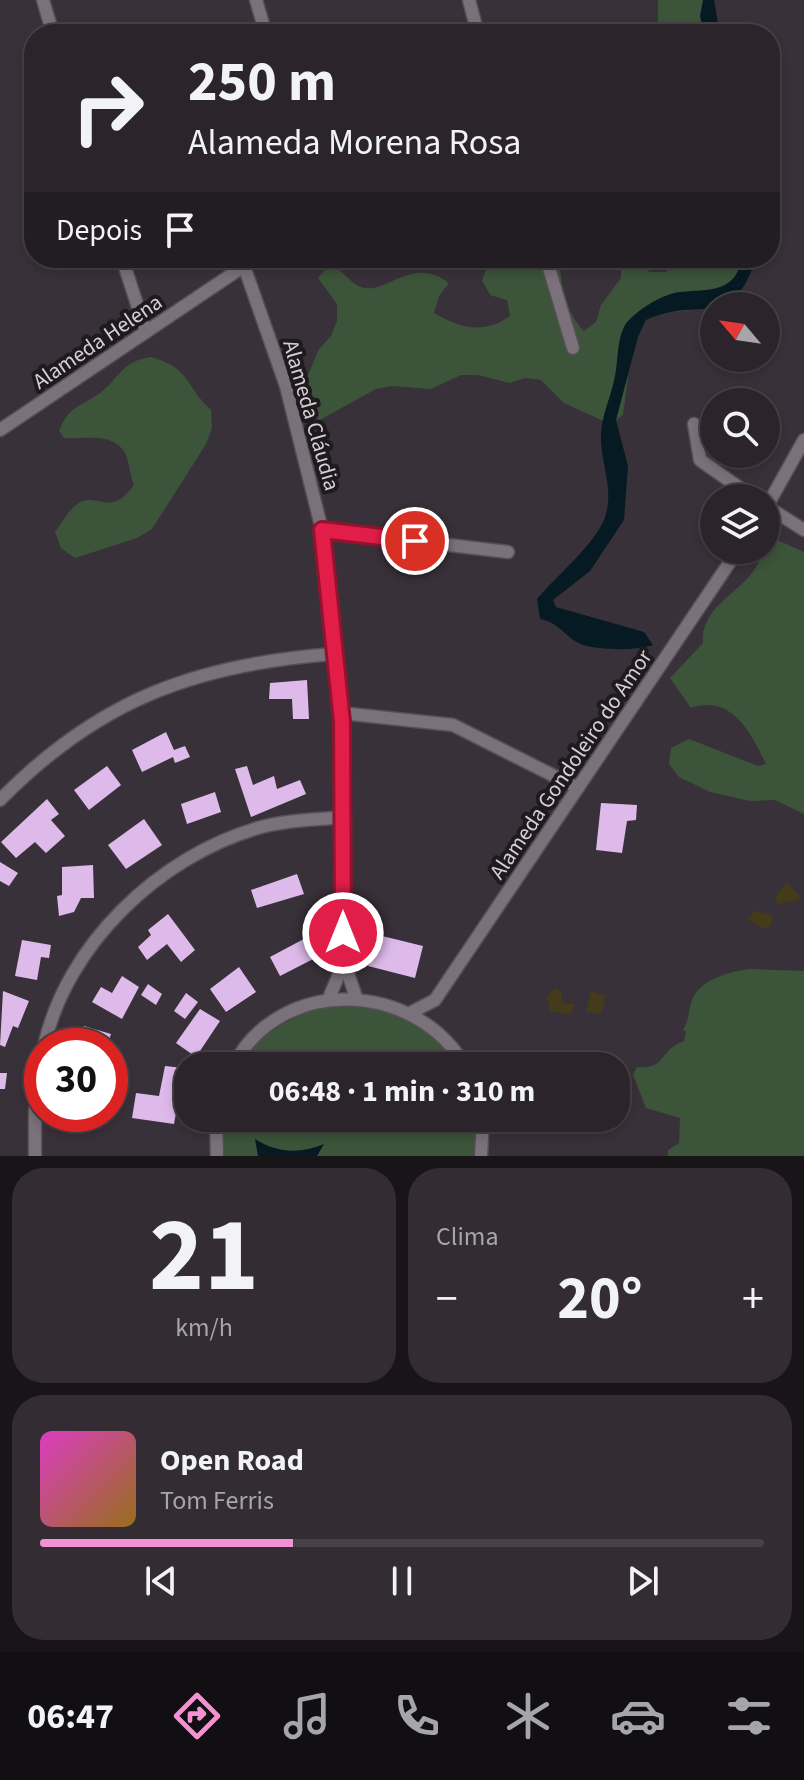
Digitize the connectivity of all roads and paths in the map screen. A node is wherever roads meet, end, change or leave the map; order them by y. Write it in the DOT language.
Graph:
graph roads {
  1 [pos="43,0"];
  2 [pos="256,0"];
  3 [pos="469,0"];
  4 [pos="50,24"];
  5 [pos="263,24"];
  6 [pos="475,24"];
  7 [pos="125,268"];
  8 [pos="241,268"];
  9 [pos="245,268"];
  10 [pos="549,268"];
  11 [pos="146,332"];
  12 [pos="573,348"];
  13 [pos="694,424"];
  14 [pos="0,430"];
  15 [pos="804,440"];
  16 [pos="734,484"];
  17 [pos="779,484"];
  18 [pos="780,515"];
  19 [pos="322,530"];
  20 [pos="804,530"];
  21 [pos="508,552"];
  22 [pos="729,564"];
  23 [pos="334,654"];
  24 [pos="341,713"];
  25 [pos="578,788"];
  26 [pos="0,800"];
  27 [pos="343,817"];
  28 [pos="344,962"];
  29 [pos="329,998"];
  30 [pos="357,1000"];
  31 [pos="435,1000"];
  32 [pos="410,1013"];
  33 [pos="51,1028"];
  34 [pos="435,1030"];
  35 [pos="244,1052"];
  36 [pos="457,1052"];
  37 [pos="35,1132"];
  38 [pos="216,1132"];
  39 [pos="482,1132"];
  40 [pos="35,1156"];
  41 [pos="217,1156"];
  42 [pos="481,1156"];
  1 -- 4 [label="street"];
  2 -- 5 [label="street"];
  3 -- 6 [label="street"];
  7 -- 11 [label="street"];
  8 -- 11 [label="street, Alameda Helena"];
  9 -- 19 [label="street, Alameda Cláudia"];
  10 -- 12 [label="street"];
  11 -- 14 [label="street, Alameda Helena"];
  13 -- 16 [label="street"];
  15 -- 17 [label="street"];
  18 -- 20 [label="street"];
  19 -- 21 [label="street"];
  19 -- 23 [label="street, Alameda Cláudia"];
  22 -- 25 [label="street, Alameda Gondoleiro do Amor"];
  23 -- 24 [label="street, Alameda Cláudia"];
  23 -- 26 [label="street"];
  24 -- 25 [label="street"];
  24 -- 27 [label="street, Alameda Cláudia"];
  25 -- 31 [label="street, Alameda Gondoleiro do Amor"];
  27 -- 28 [label="street, Alameda Cláudia"];
  27 -- 33 [label="street"];
  28 -- 29 [label="street"];
  28 -- 30 [label="street"];
  29 -- 30 [label="street"];
  29 -- 35 [label="street"];
  30 -- 32 [label="street"];
  31 -- 32 [label="street, Alameda Gondoleiro do Amor"];
  31 -- 34 [label="street"];
  32 -- 34 [label="street"];
  34 -- 36 [label="street"];
  37 -- 40 [label="street"];
  38 -- 41 [label="street"];
  39 -- 42 [label="street"];
}
